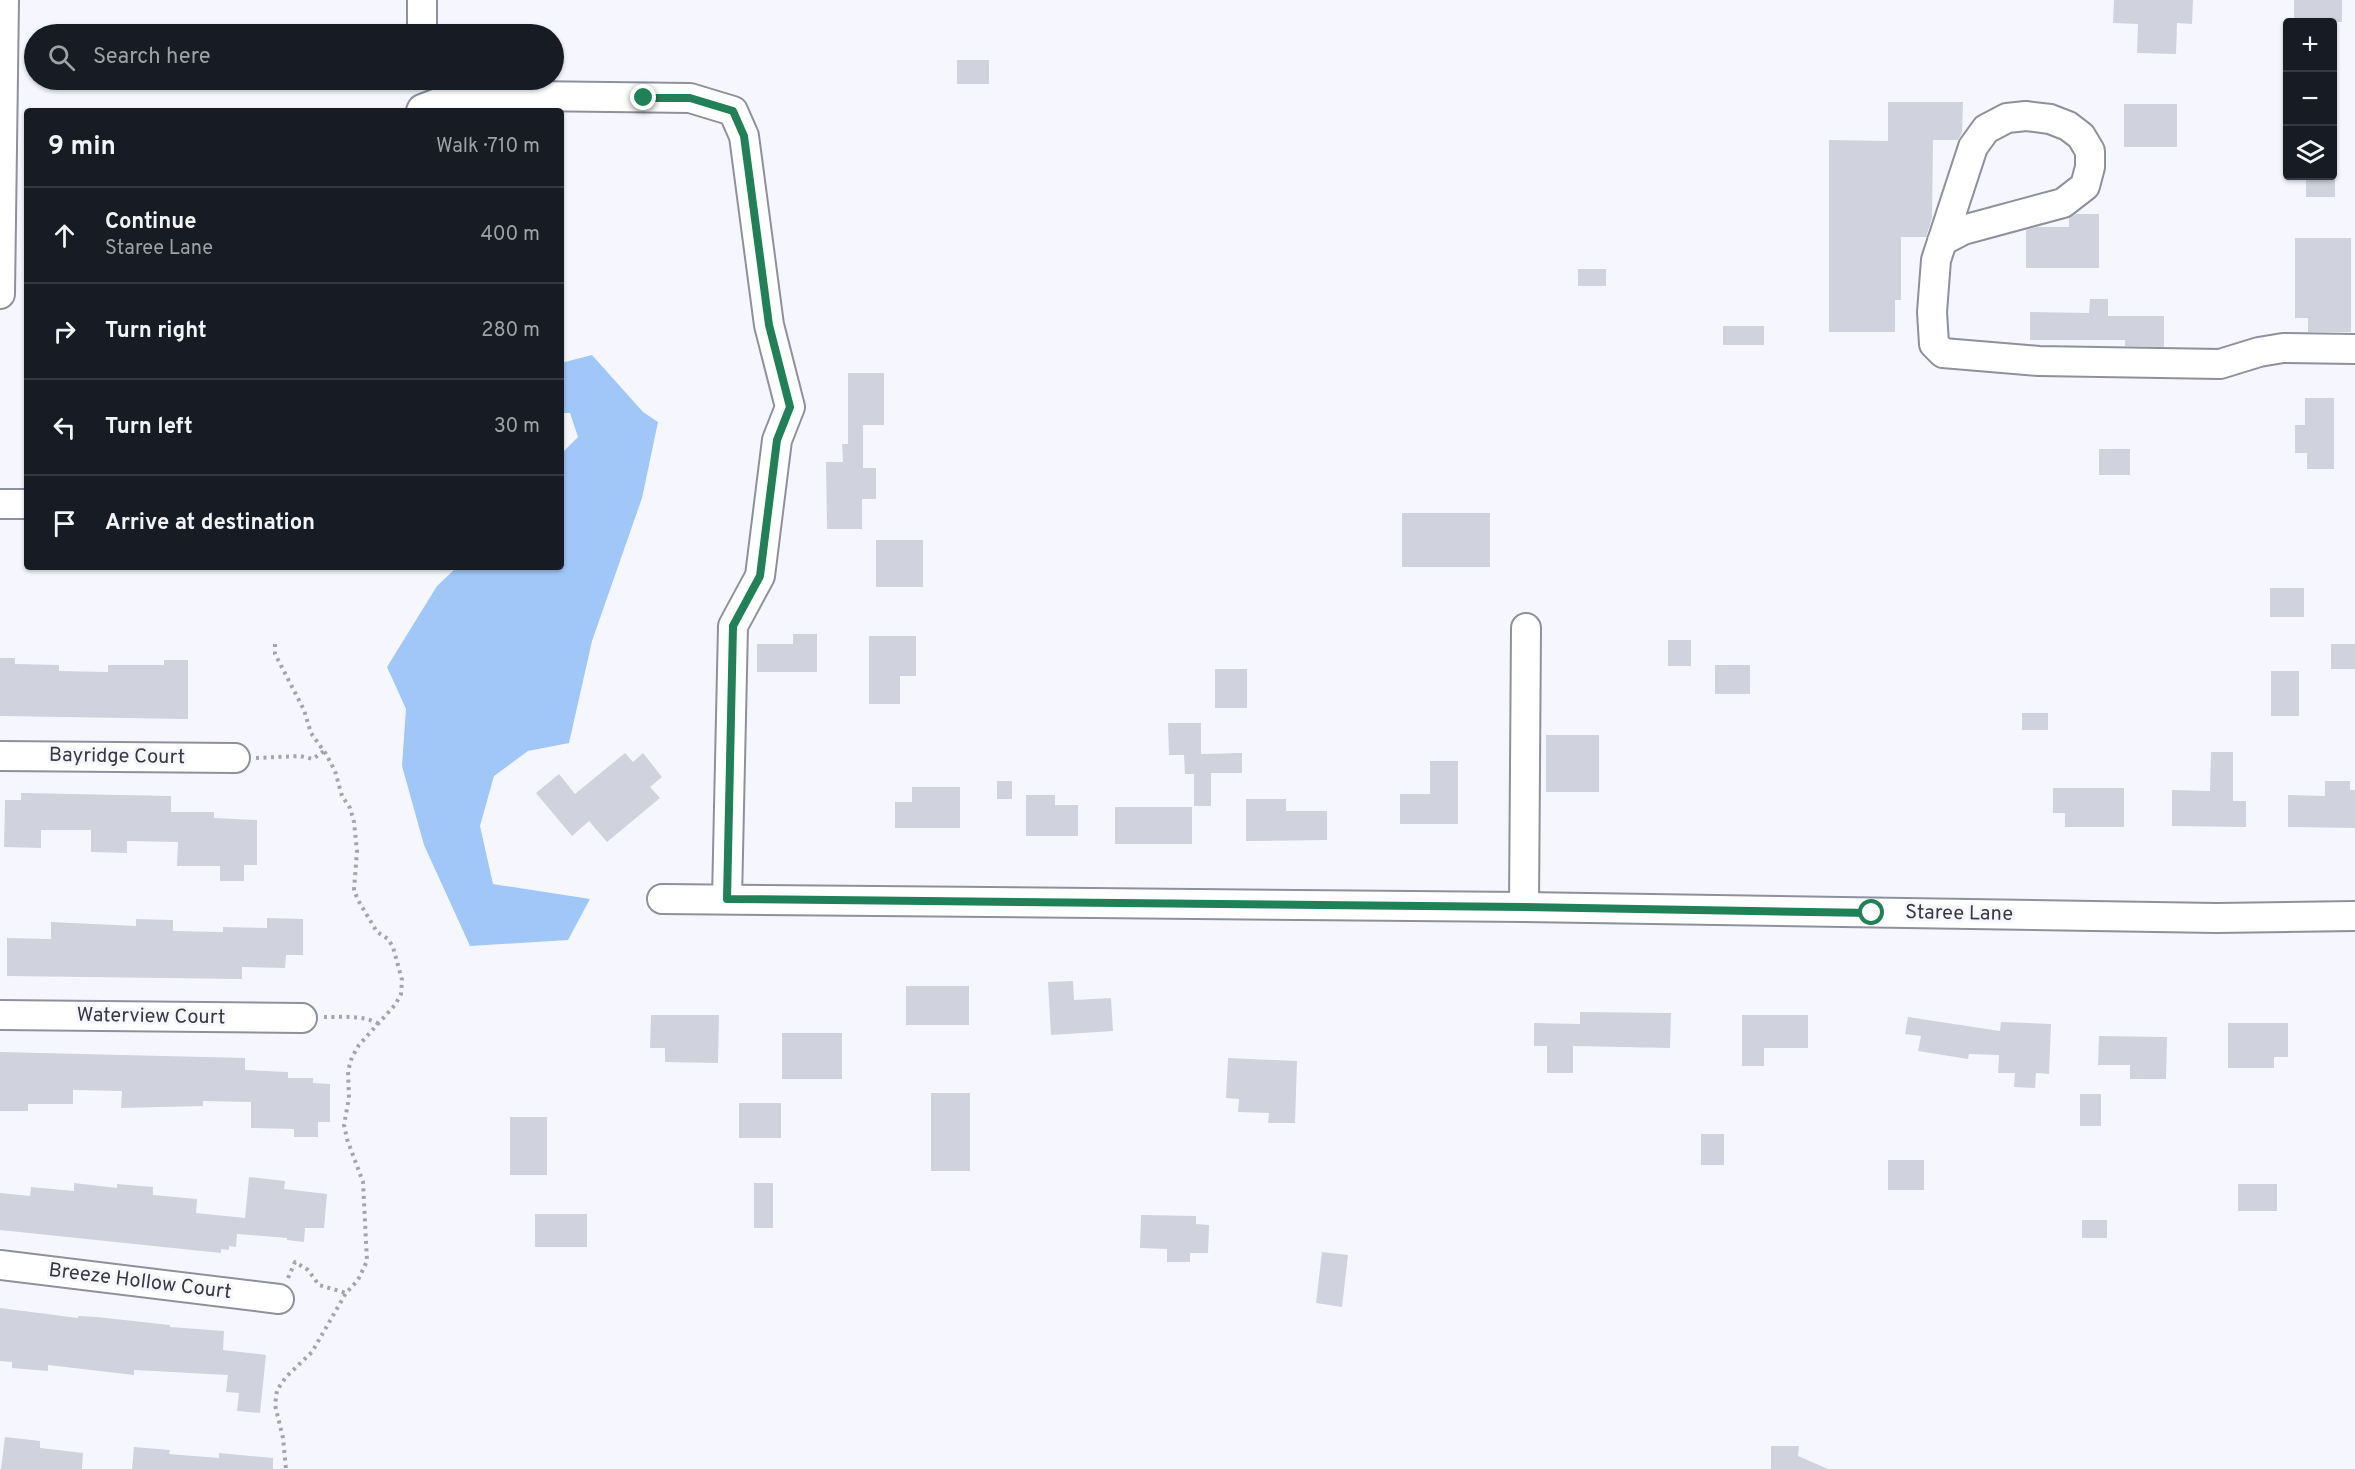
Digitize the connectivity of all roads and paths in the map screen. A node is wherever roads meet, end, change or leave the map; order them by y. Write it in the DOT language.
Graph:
graph roads {
  1 [pos="4,0"];
  2 [pos="425,108"];
  3 [pos="1942,241"];
  4 [pos="0,294"];
  5 [pos="2355,349"];
  6 [pos="0,504"];
  7 [pos="24,504"];
  8 [pos="1526,628"];
  9 [pos="275,644"];
  10 [pos="324,751"];
  11 [pos="0,756"];
  12 [pos="235,758"];
  13 [pos="662,898"];
  14 [pos="727,899"];
  15 [pos="1524,907"];
  16 [pos="2355,916"];
  17 [pos="0,1016"];
  18 [pos="302,1018"];
  19 [pos="379,1024"];
  20 [pos="0,1265"];
  21 [pos="346,1293"];
  22 [pos="279,1299"];
  23 [pos="286,1469"];
  1 -- 4 [label="street"];
  2 -- 14 [label="street"];
  3 -- 3 [label="street"];
  3 -- 5 [label="street"];
  6 -- 7 [label="street"];
  8 -- 15 [label="street"];
  9 -- 10 [label="path"];
  10 -- 12 [label="path"];
  10 -- 19 [label="path"];
  11 -- 12 [label="street, Bayridge Court"];
  13 -- 14 [label="street, Staree Lane"];
  14 -- 15 [label="street, Staree Lane"];
  15 -- 16 [label="street, Staree Lane"];
  17 -- 18 [label="street, Waterview Court"];
  18 -- 19 [label="path"];
  19 -- 21 [label="path"];
  20 -- 22 [label="street, Breeze Hollow Court"];
  21 -- 22 [label="path"];
  21 -- 23 [label="path"];
}
